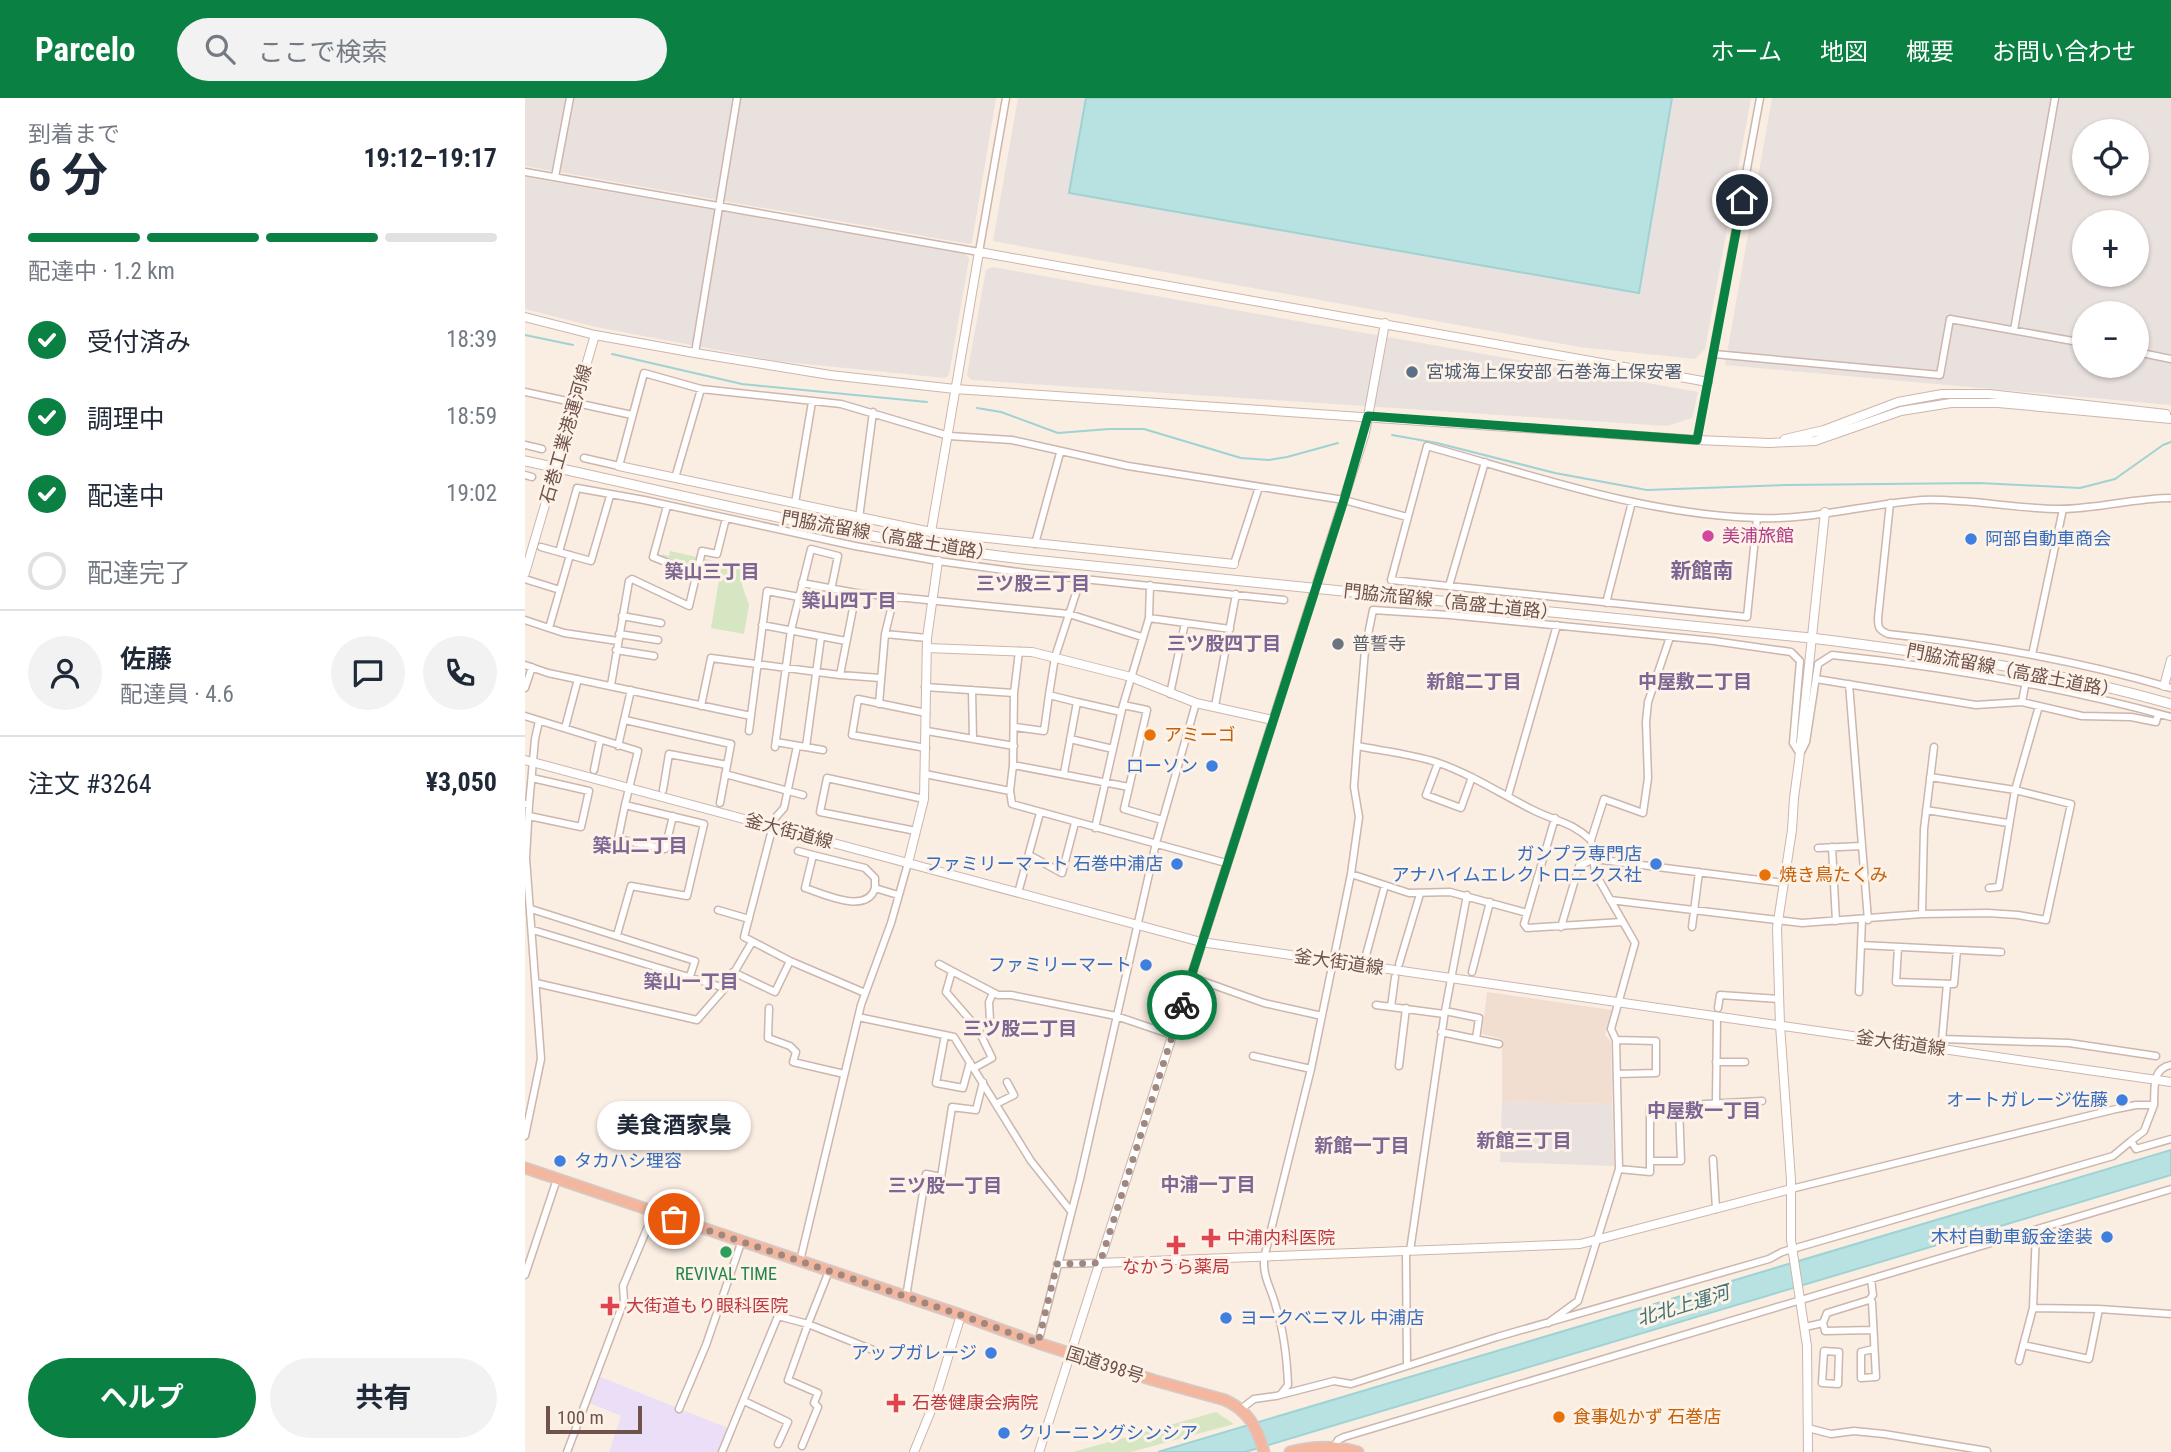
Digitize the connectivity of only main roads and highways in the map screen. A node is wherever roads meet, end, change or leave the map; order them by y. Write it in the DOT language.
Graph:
graph roads {
  1 [pos="525,461"];
  2 [pos="2171,704"];
  3 [pos="525,1168"];
  4 [pos="1264,1451"];
  5 [pos="1290,1452"];
  6 [pos="1355,1452"];
  1 -- 2 [label="main road, 門脇流留線（高盛土道路）"];
  3 -- 4 [label="highway, 国道398号"];
  5 -- 6 [label="highway"];
}
